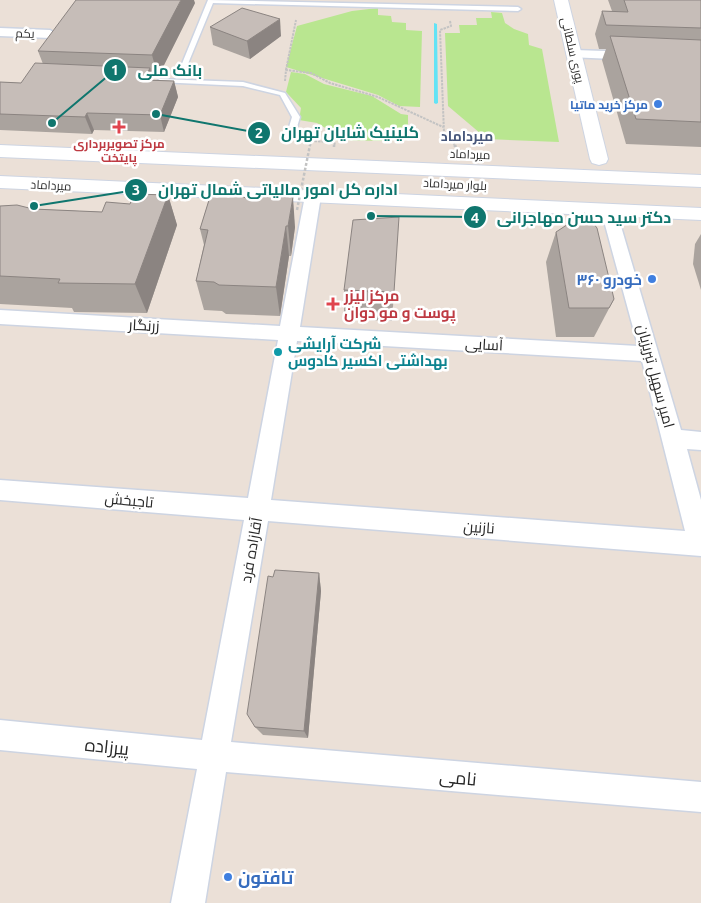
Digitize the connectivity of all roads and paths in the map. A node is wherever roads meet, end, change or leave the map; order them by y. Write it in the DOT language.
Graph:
graph roads {
  1 [pos="388,0"];
  2 [pos="561,0"];
  3 [pos="210,1"];
  4 [pos="358,3"];
  5 [pos="398,4"];
  6 [pos="449,8"];
  7 [pos="296,20"];
  8 [pos="0,32"];
  9 [pos="50,34"];
  10 [pos="574,54"];
  11 [pos="652,56"];
  12 [pos="286,70"];
  13 [pos="182,71"];
  14 [pos="155,81"];
  15 [pos="283,94"];
  16 [pos="293,127"];
  17 [pos="444,127"];
  18 [pos="0,134"];
  19 [pos="335,142"];
  20 [pos="0,151"];
  21 [pos="462,154"];
  22 [pos="599,159"];
  23 [pos="0,164"];
  24 [pos="701,164"];
  25 [pos="116,169"];
  26 [pos="701,181"];
  27 [pos="0,182"];
  28 [pos="160,190"];
  29 [pos="701,195"];
  30 [pos="305,203"];
  31 [pos="609,210"];
  32 [pos="701,214"];
  33 [pos="0,317"];
  34 [pos="289,333"];
  35 [pos="650,354"];
  36 [pos="673,439"];
  37 [pos="701,441"];
  38 [pos="0,490"];
  39 [pos="258,510"];
  40 [pos="701,544"];
  41 [pos="0,735"];
  42 [pos="214,756"];
  43 [pos="701,797"];
  44 [pos="188,903"];
  1 -- 5 [label="lane"];
  2 -- 10 [label="main road, پوری سلطانی"];
  3 -- 4 [label="lane"];
  3 -- 13 [label="lane"];
  4 -- 5 [label="lane"];
  5 -- 6 [label="lane"];
  5 -- 6 [label="lane"];
  6 -- 17 [label="path"];
  7 -- 12 [label="path"];
  8 -- 9 [label="street, یکم"];
  10 -- 11 [label="street"];
  10 -- 22 [label="main road, پوری سلطانی"];
  12 -- 15 [label="path"];
  12 -- 17 [label="path"];
  14 -- 15 [label="lane"];
  15 -- 16 [label="lane"];
  17 -- 21 [label="path"];
  18 -- 21 [label="main road, میرداماد"];
  19 -- 30 [label="path, bridge"];
  20 -- 26 [label="main road, بلوار میرداماد"];
  21 -- 22 [label="main road, میرداماد"];
  22 -- 24 [label="main road, میرداماد"];
  23 -- 25 [label="main road, بلوار میرداماد"];
  25 -- 28 [label="main road"];
  25 -- 29 [label="main road, بلوار میرداماد"];
  27 -- 28 [label="main road, میرداماد"];
  28 -- 30 [label="main road, میرداماد"];
  30 -- 31 [label="main road, میرداماد"];
  30 -- 34 [label="street, آقازاده فرد"];
  31 -- 32 [label="main road, میرداماد"];
  31 -- 35 [label="street, امیر سهیل تبریزیان"];
  33 -- 34 [label="street, زرنگار"];
  34 -- 35 [label="street, آسایی"];
  34 -- 39 [label="street, آقازاده فرد"];
  35 -- 36 [label="street, امیر سهیل تبریزیان"];
  36 -- 37 [label="street"];
  36 -- 40 [label="street, امیر سهیل تبریزیان"];
  38 -- 39 [label="street, تاجبخش"];
  39 -- 40 [label="street, نازنین"];
  39 -- 42 [label="street, آقازاده فرد"];
  41 -- 42 [label="street, پیرزاده"];
  42 -- 43 [label="street, نامی"];
  42 -- 44 [label="street, آقازاده فرد"];
}
